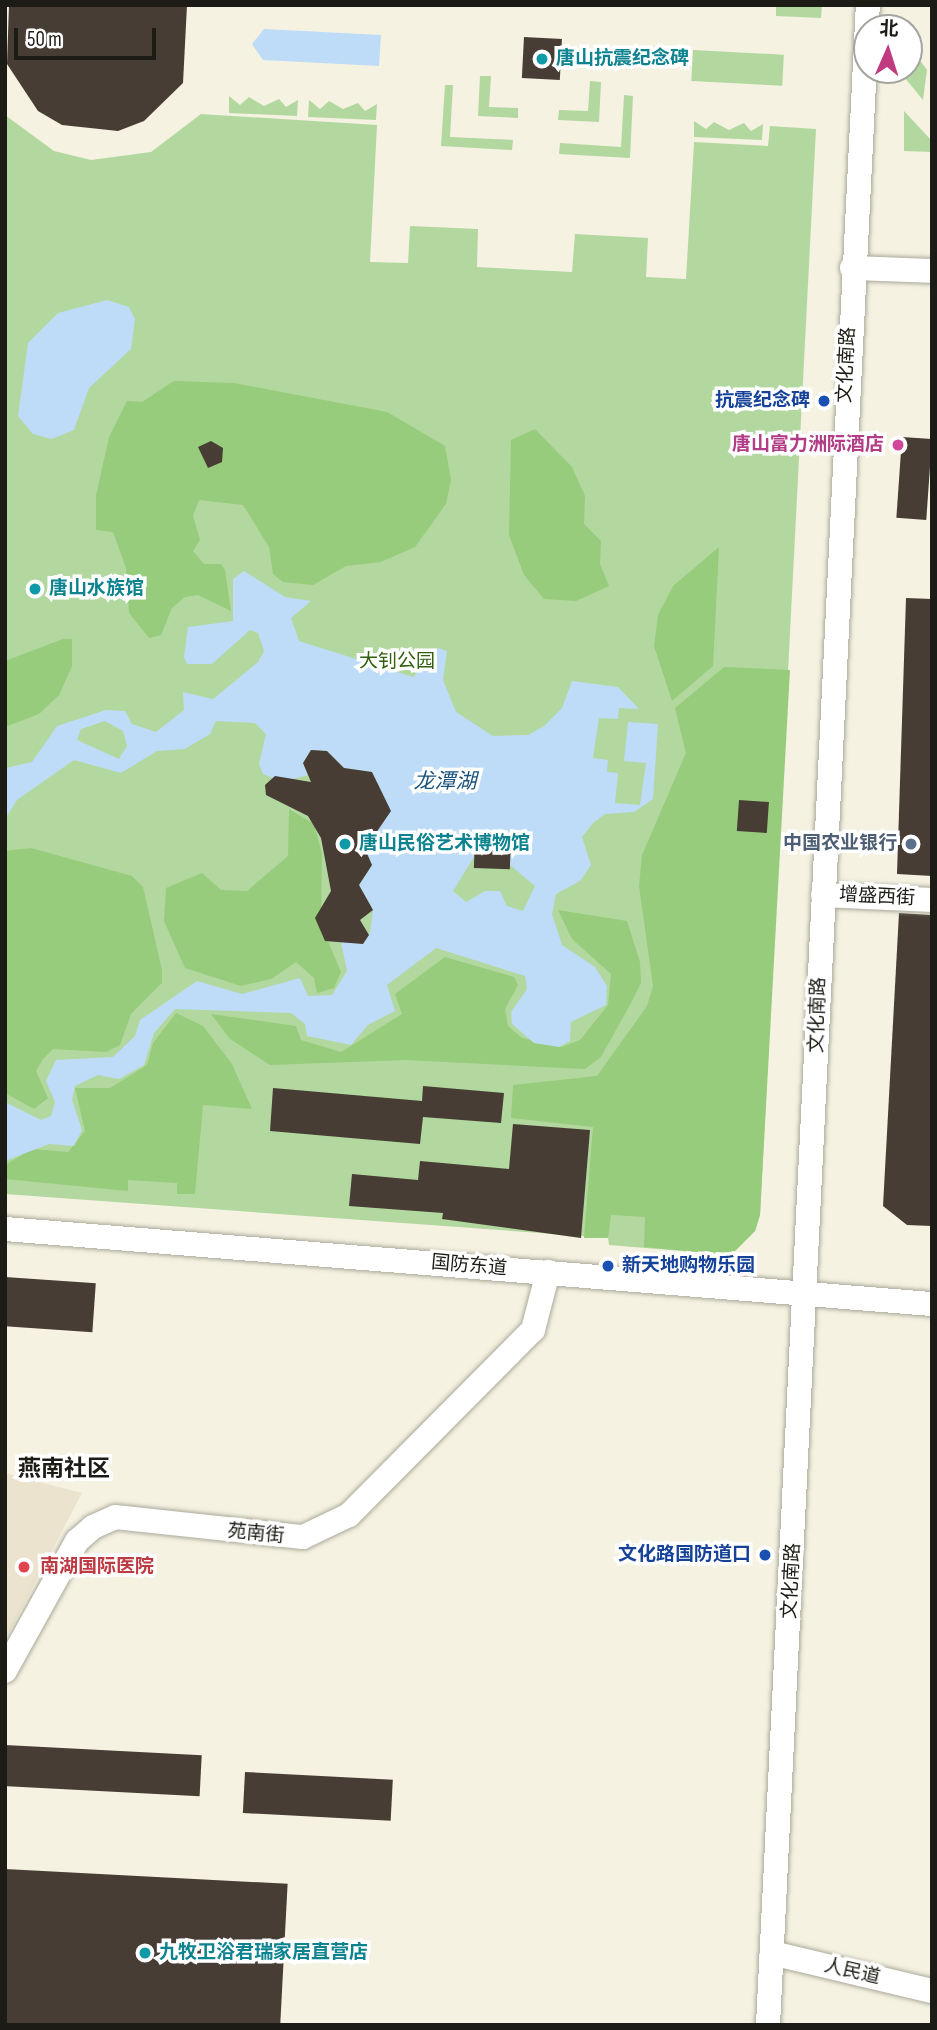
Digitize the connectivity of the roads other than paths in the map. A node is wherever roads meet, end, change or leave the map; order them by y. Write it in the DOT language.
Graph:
graph roads {
  1 [pos="868,5"];
  2 [pos="852,268"];
  3 [pos="932,271"];
  4 [pos="822,895"];
  5 [pos="932,900"];
  6 [pos="5,1229"];
  7 [pos="548,1272"];
  8 [pos="807,1294"];
  9 [pos="932,1304"];
  10 [pos="5,1671"];
  11 [pos="772,1954"];
  12 [pos="932,1991"];
  13 [pos="768,2025"];
  1 -- 2 [label="street, 文化南路"];
  2 -- 3 [label="street"];
  2 -- 4 [label="street, 文化南路"];
  4 -- 5 [label="street, 增盛西街"];
  4 -- 8 [label="street, 文化南路"];
  6 -- 7 [label="street, 国防东道"];
  7 -- 8 [label="street, 国防东道"];
  7 -- 10 [label="street, 苑南街"];
  8 -- 9 [label="street, 国防东道"];
  8 -- 11 [label="street, 文化南路"];
  11 -- 12 [label="street, 人民道"];
  11 -- 13 [label="street, 文化南路"];
}
